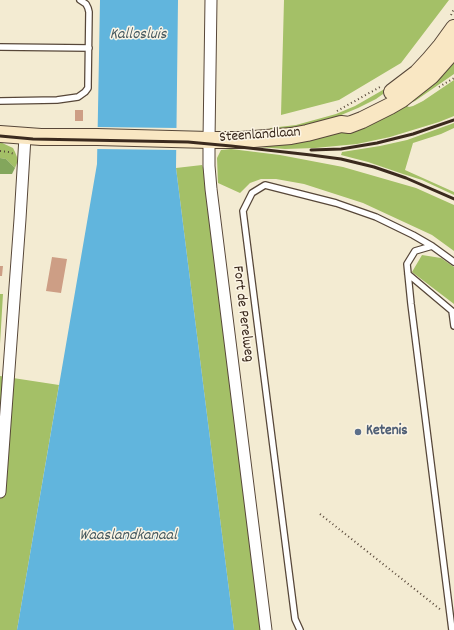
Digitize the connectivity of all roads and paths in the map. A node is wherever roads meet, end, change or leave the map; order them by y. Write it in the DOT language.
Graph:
graph roads {
  1 [pos="80,0"];
  2 [pos="211,0"];
  3 [pos="454,28"];
  4 [pos="0,47"];
  5 [pos="89,48"];
  6 [pos="454,51"];
  7 [pos="396,90"];
  8 [pos="0,101"];
  9 [pos="337,118"];
  10 [pos="0,134"];
  11 [pos="25,137"];
  12 [pos="208,140"];
  13 [pos="432,246"];
  14 [pos="454,262"];
  15 [pos="408,274"];
  16 [pos="454,326"];
  17 [pos="0,492"];
  18 [pos="320,514"];
  19 [pos="450,617"];
  20 [pos="266,630"];
  21 [pos="300,630"];
  22 [pos="452,630"];
  1 -- 5 [label="lane"];
  2 -- 12 [label="street, Fort de Perelweg"];
  3 -- 7 [label="main road, Steenlandlaan"];
  4 -- 5 [label="lane"];
  5 -- 8 [label="lane"];
  6 -- 9 [label="main road, Steenlandlaan"];
  7 -- 9 [label="main road, Steenlandlaan"];
  7 -- 9 [label="path"];
  9 -- 12 [label="main road, Steenlandlaan"];
  10 -- 11 [label="main road"];
  11 -- 12 [label="main road, Steenlandlaan"];
  11 -- 17 [label="street"];
  12 -- 20 [label="street, Fort de Perelweg"];
  13 -- 14 [label="lane"];
  13 -- 15 [label="lane"];
  13 -- 21 [label="lane"];
  15 -- 16 [label="lane"];
  15 -- 19 [label="lane"];
  18 -- 19 [label="path"];
  19 -- 22 [label="lane"];
}
